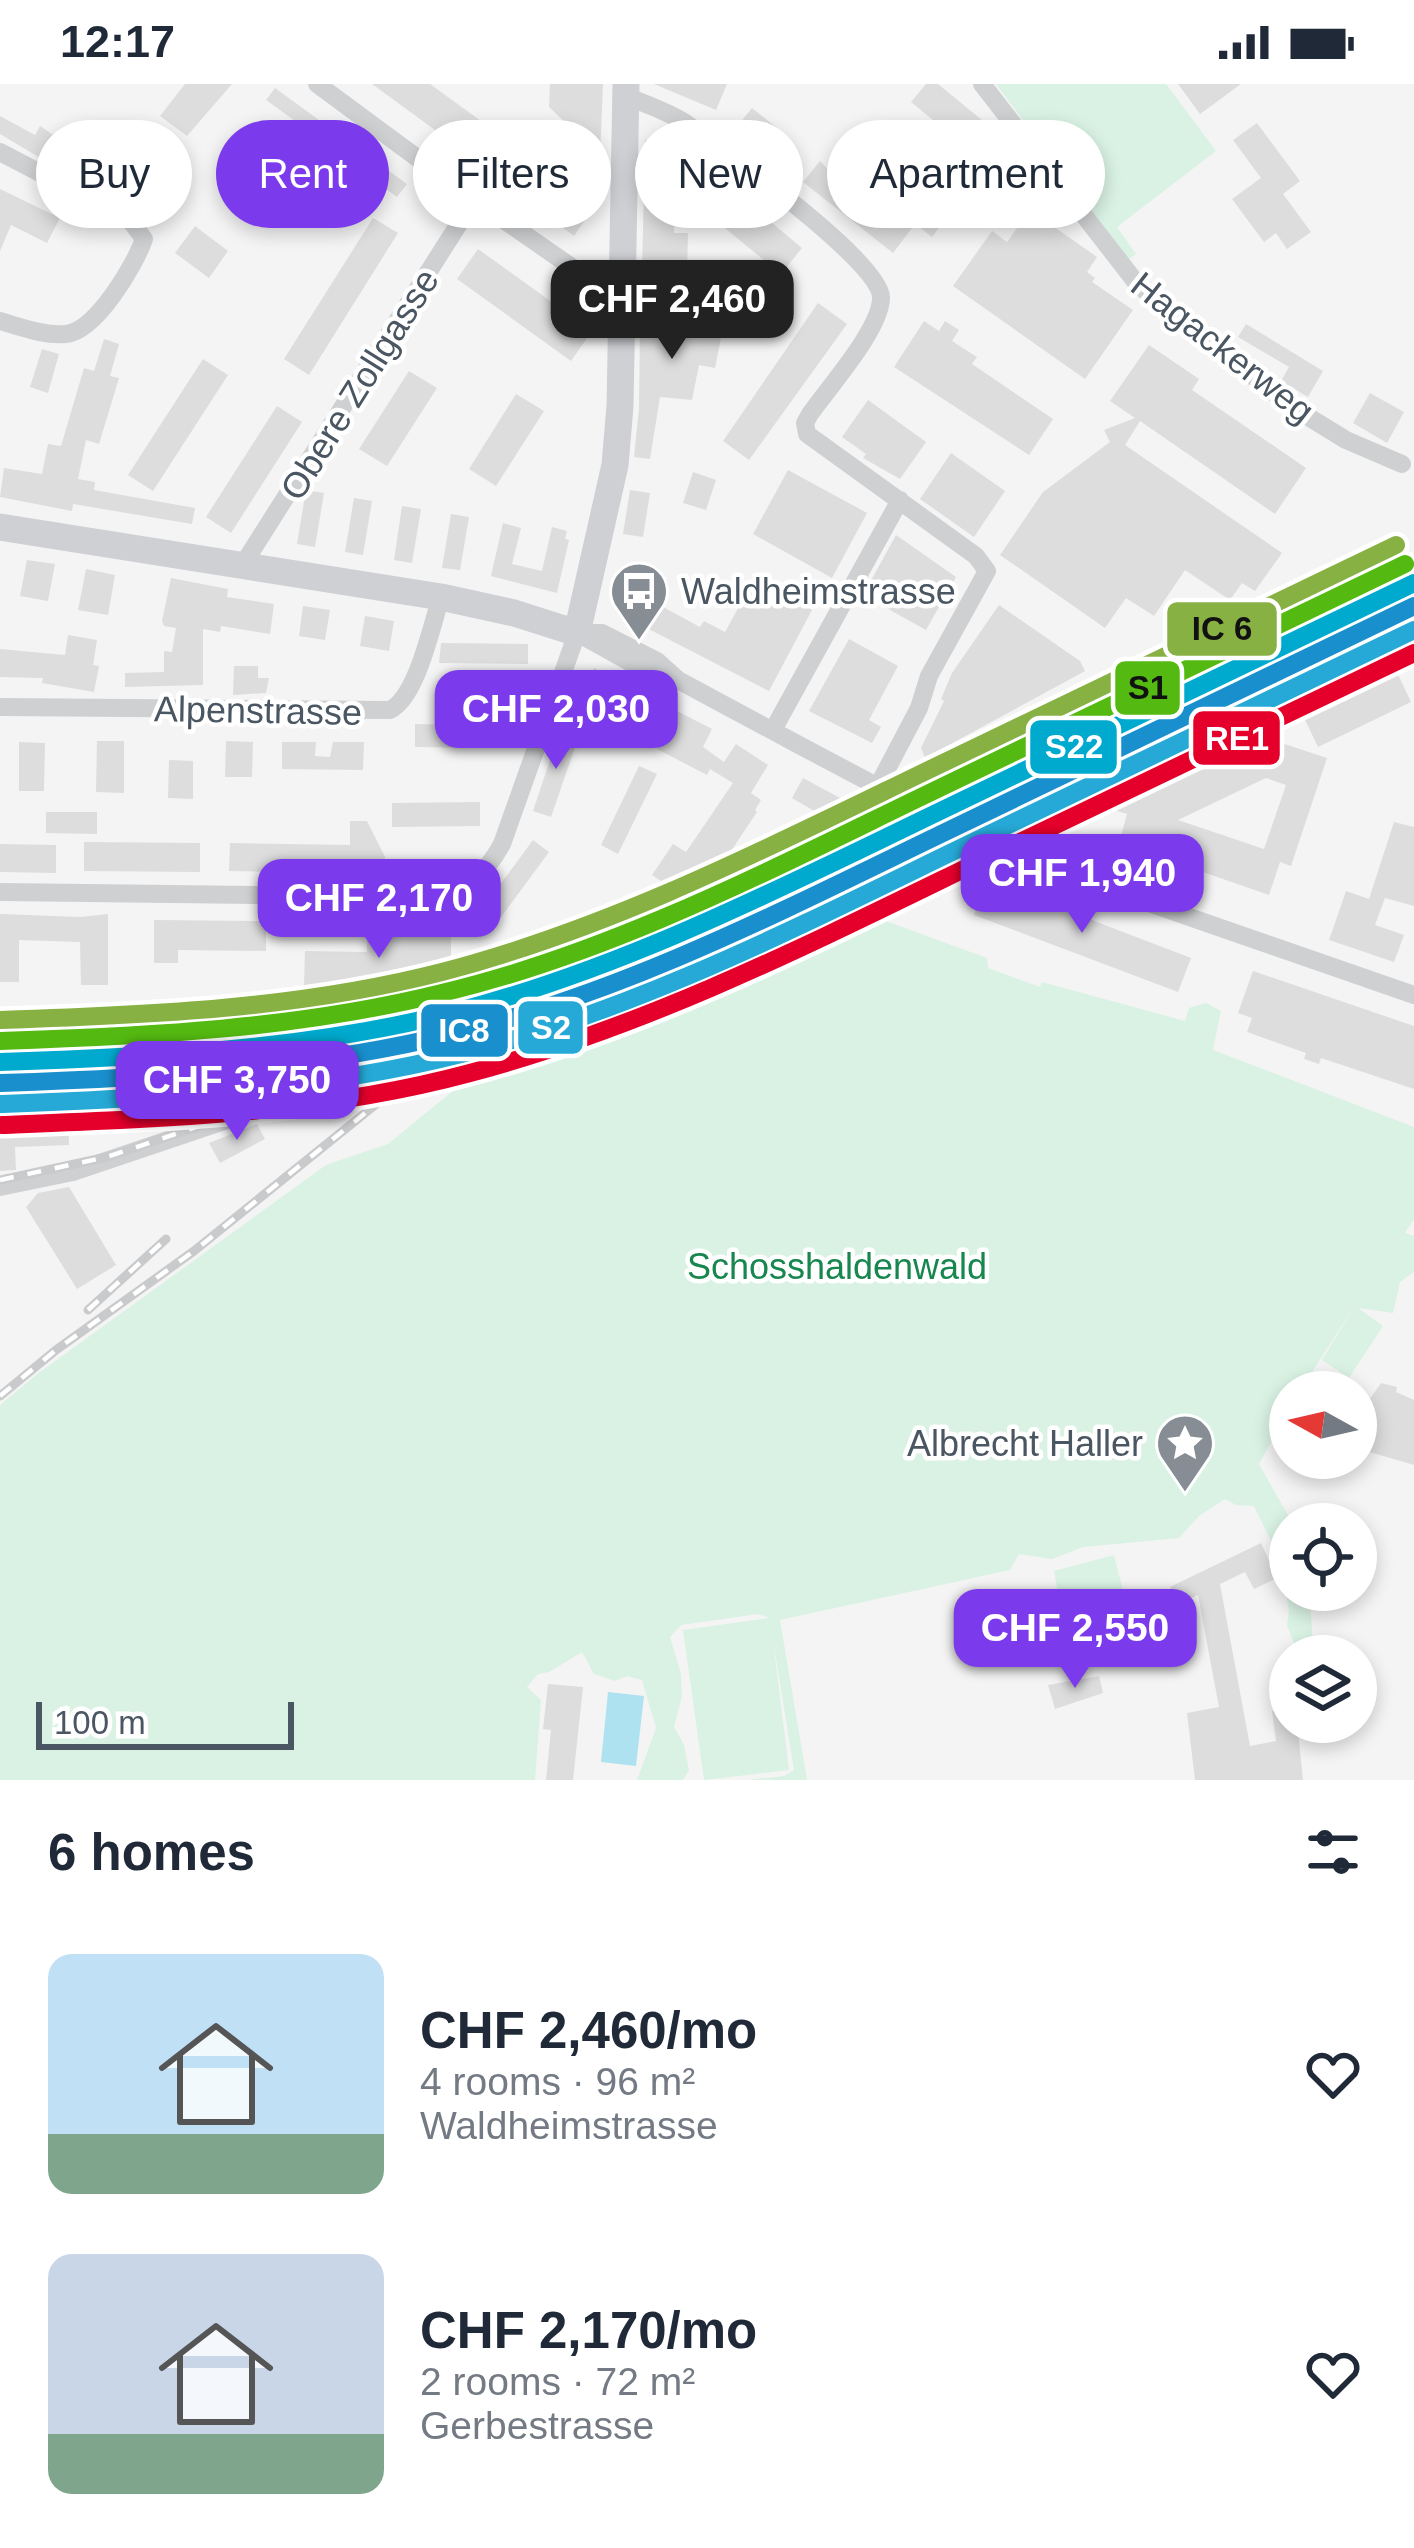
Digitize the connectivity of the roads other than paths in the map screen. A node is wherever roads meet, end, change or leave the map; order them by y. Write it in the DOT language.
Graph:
graph roads {
  1 [pos="316,84"];
  2 [pos="982,84"];
  3 [pos="626,90"];
  4 [pos="0,152"];
  5 [pos="413,155"];
  6 [pos="456,228"];
  7 [pos="515,228"];
  8 [pos="622,302"];
  9 [pos="0,320"];
  10 [pos="1402,464"];
  11 [pos="900,500"];
  12 [pos="0,527"];
  13 [pos="242,566"];
  14 [pos="441,597"];
  15 [pos="577,633"];
  16 [pos="0,707"];
  17 [pos="773,730"];
  18 [pos="882,789"];
  19 [pos="0,892"];
  20 [pos="1414,995"];
  21 [pos="286,1100"];
  22 [pos="0,1187"];
  1 -- 5 [label="street"];
  2 -- 10 [label="street, Hagackerweg"];
  3 -- 8 [label="street"];
  3 -- 11 [label="street"];
  4 -- 9 [label="street"];
  6 -- 13 [label="street, Obere Zollgasse"];
  7 -- 8 [label="street"];
  8 -- 15 [label="street"];
  11 -- 17 [label="street"];
  11 -- 18 [label="street"];
  12 -- 13 [label="street"];
  13 -- 14 [label="street"];
  14 -- 15 [label="street"];
  14 -- 16 [label="street, Alpenstrasse"];
  15 -- 17 [label="street"];
  15 -- 19 [label="street"];
  17 -- 18 [label="street"];
  18 -- 20 [label="street"];
  21 -- 22 [label="street"];
}
